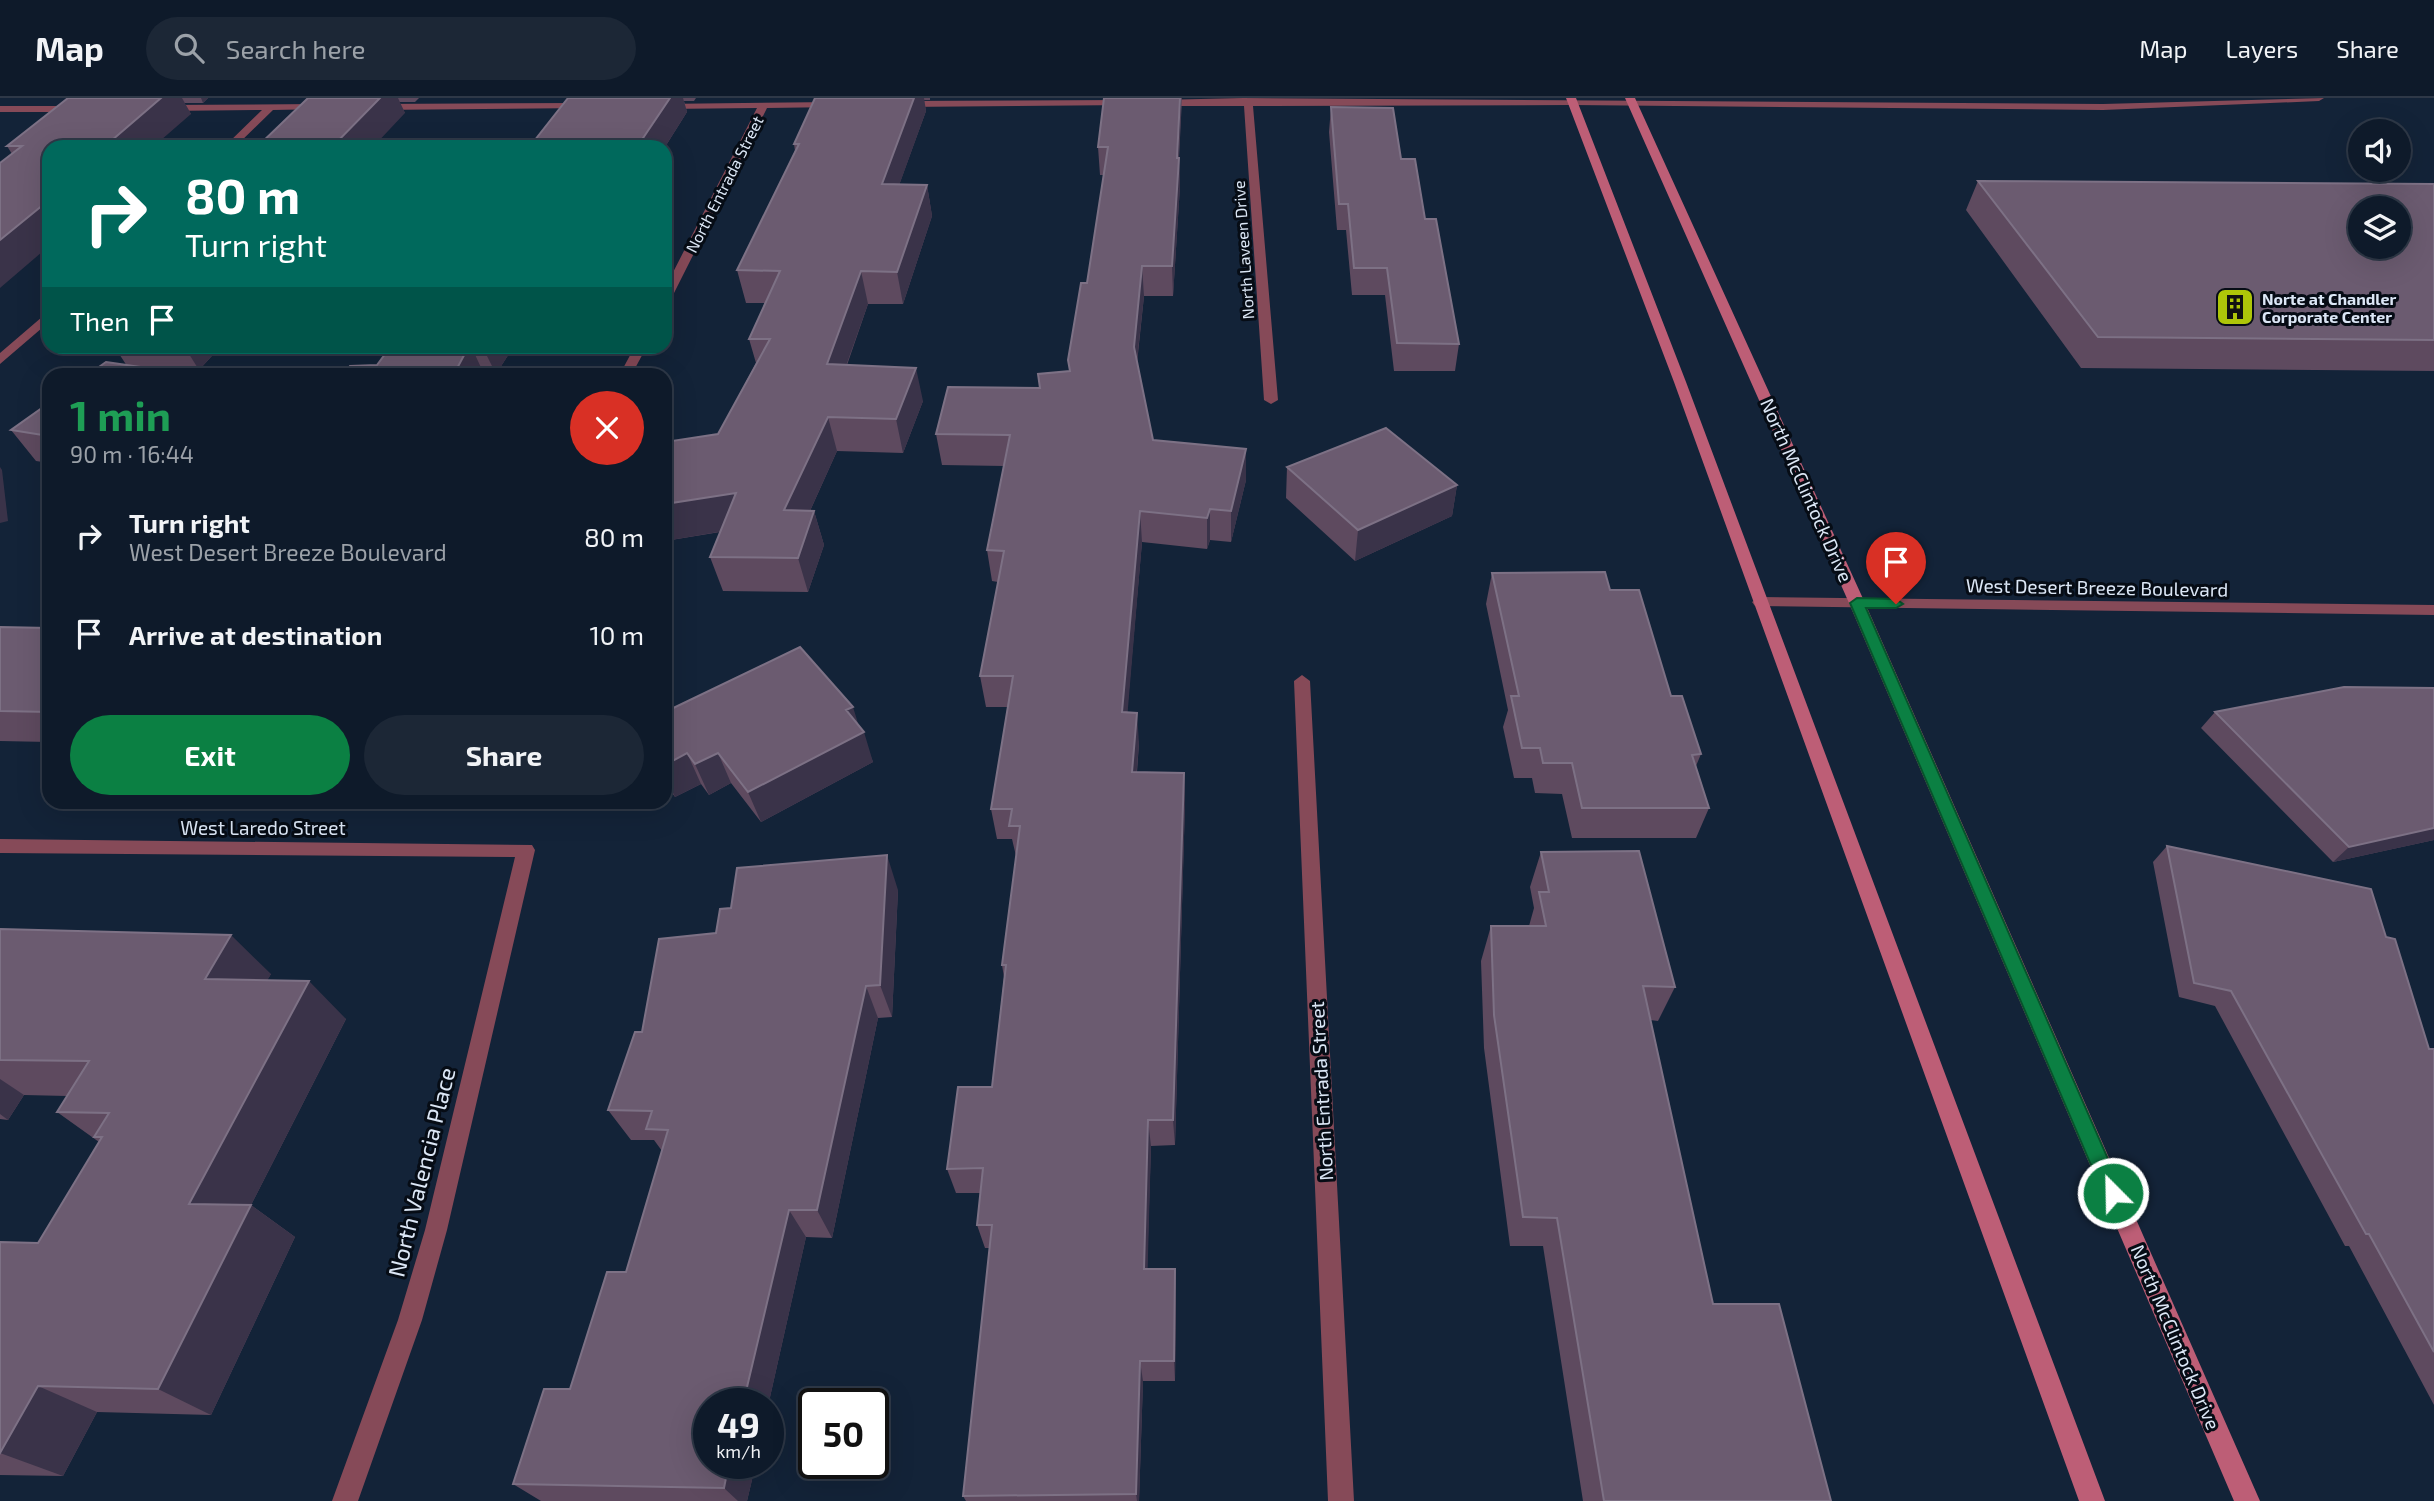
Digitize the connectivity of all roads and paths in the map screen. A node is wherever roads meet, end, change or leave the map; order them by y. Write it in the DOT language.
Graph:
graph roads {
  1 [pos="2319,98"];
  2 [pos="1248,100"];
  3 [pos="1571,100"];
  4 [pos="1631,100"];
  5 [pos="1139,103"];
  6 [pos="1153,103"];
  7 [pos="853,104"];
  8 [pos="892,104"];
  9 [pos="762,105"];
  10 [pos="599,106"];
  11 [pos="653,106"];
  12 [pos="271,107"];
  13 [pos="326,107"];
  14 [pos="367,107"];
  15 [pos="146,108"];
  16 [pos="0,109"];
  17 [pos="93,109"];
  18 [pos="236,140"];
  19 [pos="672,286"];
  20 [pos="42,321"];
  21 [pos="0,360"];
  22 [pos="1271,400"];
  23 [pos="1760,602"];
  24 [pos="1857,603"];
  25 [pos="2434,610"];
  26 [pos="1302,681"];
  27 [pos="0,846"];
  28 [pos="526,850"];
  29 [pos="345,1501"];
  30 [pos="1341,1501"];
  31 [pos="2092,1501"];
  32 [pos="2247,1501"];
  1 -- 4 [label="street"];
  2 -- 3 [label="street"];
  2 -- 6 [label="street"];
  2 -- 22 [label="street, North Laveen Drive"];
  3 -- 4 [label="street"];
  3 -- 23 [label="main road"];
  4 -- 24 [label="main road, North McClintock Drive"];
  5 -- 8 [label="street"];
  7 -- 9 [label="street"];
  9 -- 11 [label="street"];
  9 -- 19 [label="street, North Entrada Street"];
  10 -- 14 [label="street"];
  12 -- 13 [label="street"];
  12 -- 15 [label="street"];
  12 -- 18 [label="street"];
  16 -- 17 [label="street"];
  20 -- 21 [label="street"];
  23 -- 24 [label="street, West Desert Breeze Boulevard"];
  23 -- 31 [label="main road"];
  24 -- 25 [label="street, West Desert Breeze Boulevard"];
  24 -- 32 [label="main road, North McClintock Drive"];
  26 -- 30 [label="street, North Entrada Street"];
  27 -- 28 [label="street, West Laredo Street"];
  28 -- 29 [label="street, North Valencia Place"];
}
